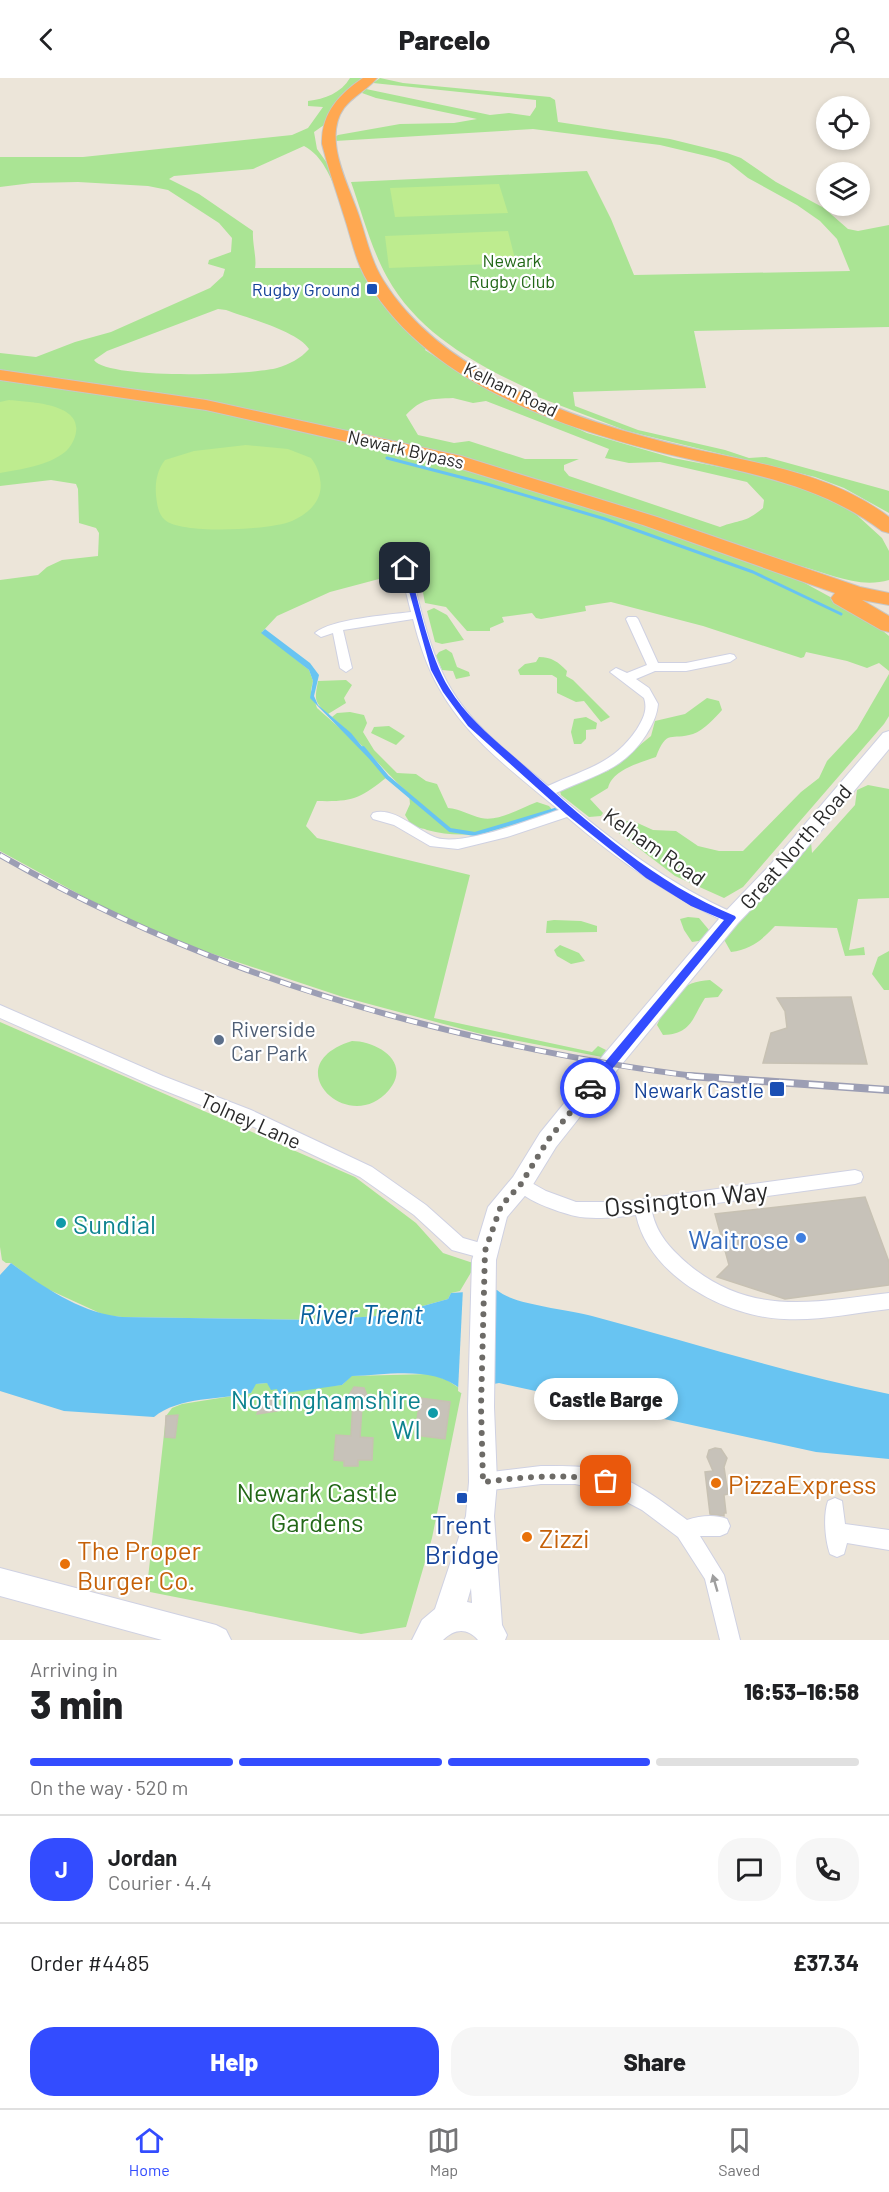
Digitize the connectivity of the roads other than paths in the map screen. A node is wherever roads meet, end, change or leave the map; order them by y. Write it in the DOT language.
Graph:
graph roads {
  1 [pos="367,81"];
  2 [pos="0,375"];
  3 [pos="889,527"];
  4 [pos="405,568"];
  5 [pos="800,575"];
  6 [pos="889,599"];
  7 [pos="418,615"];
  8 [pos="637,622"];
  9 [pos="889,625"];
  10 [pos="337,627"];
  11 [pos="321,633"];
  12 [pos="730,658"];
  13 [pos="654,667"];
  14 [pos="346,668"];
  15 [pos="889,737"];
  16 [pos="547,792"];
  17 [pos="569,811"];
  18 [pos="378,816"];
  19 [pos="731,918"];
  20 [pos="0,1011"];
  21 [pos="855,1178"];
  22 [pos="521,1184"];
  23 [pos="643,1207"];
  24 [pos="485,1251"];
  25 [pos="889,1301"];
  26 [pos="483,1482"];
  27 [pos="835,1508"];
  28 [pos="480,1516"];
  29 [pos="720,1526"];
  30 [pos="685,1530"];
  31 [pos="889,1540"];
  32 [pos="0,1582"];
  33 [pos="447,1618"];
  34 [pos="491,1635"];
  35 [pos="216,1640"];
  36 [pos="427,1640"];
  37 [pos="730,1640"];
  1 -- 3 [label="highway, Kelham Road"];
  2 -- 5 [label="highway, Newark Bypass"];
  4 -- 7 [label="street, Kelham Road"];
  5 -- 6 [label="highway, Newark Bypass"];
  5 -- 9 [label="highway, Newark Bypass"];
  7 -- 10 [label="street"];
  7 -- 16 [label="street, Kelham Road"];
  8 -- 13 [label="street"];
  10 -- 11 [label="street"];
  10 -- 14 [label="street"];
  12 -- 13 [label="street"];
  13 -- 16 [label="street"];
  15 -- 19 [label="main road, Great North Road"];
  16 -- 17 [label="street, Kelham Road"];
  17 -- 18 [label="street"];
  17 -- 19 [label="street, Kelham Road"];
  19 -- 22 [label="main road, Great North Road"];
  20 -- 24 [label="street, Tolney Lane"];
  21 -- 23 [label="street, Ossington Way"];
  22 -- 23 [label="street, Ossington Way"];
  22 -- 24 [label="main road, Great North Road"];
  23 -- 25 [label="street"];
  24 -- 26 [label="main road, Great North Road"];
  26 -- 28 [label="main road"];
  26 -- 30 [label="street"];
  27 -- 31 [label="street"];
  28 -- 33 [label="main road"];
  28 -- 34 [label="main road"];
  29 -- 30 [label="street"];
  37 -- 30 [label="street, one-way"];
  32 -- 35 [label="main road"];
  33 -- 34 [label="main road"];
  33 -- 36 [label="main road"];
}
